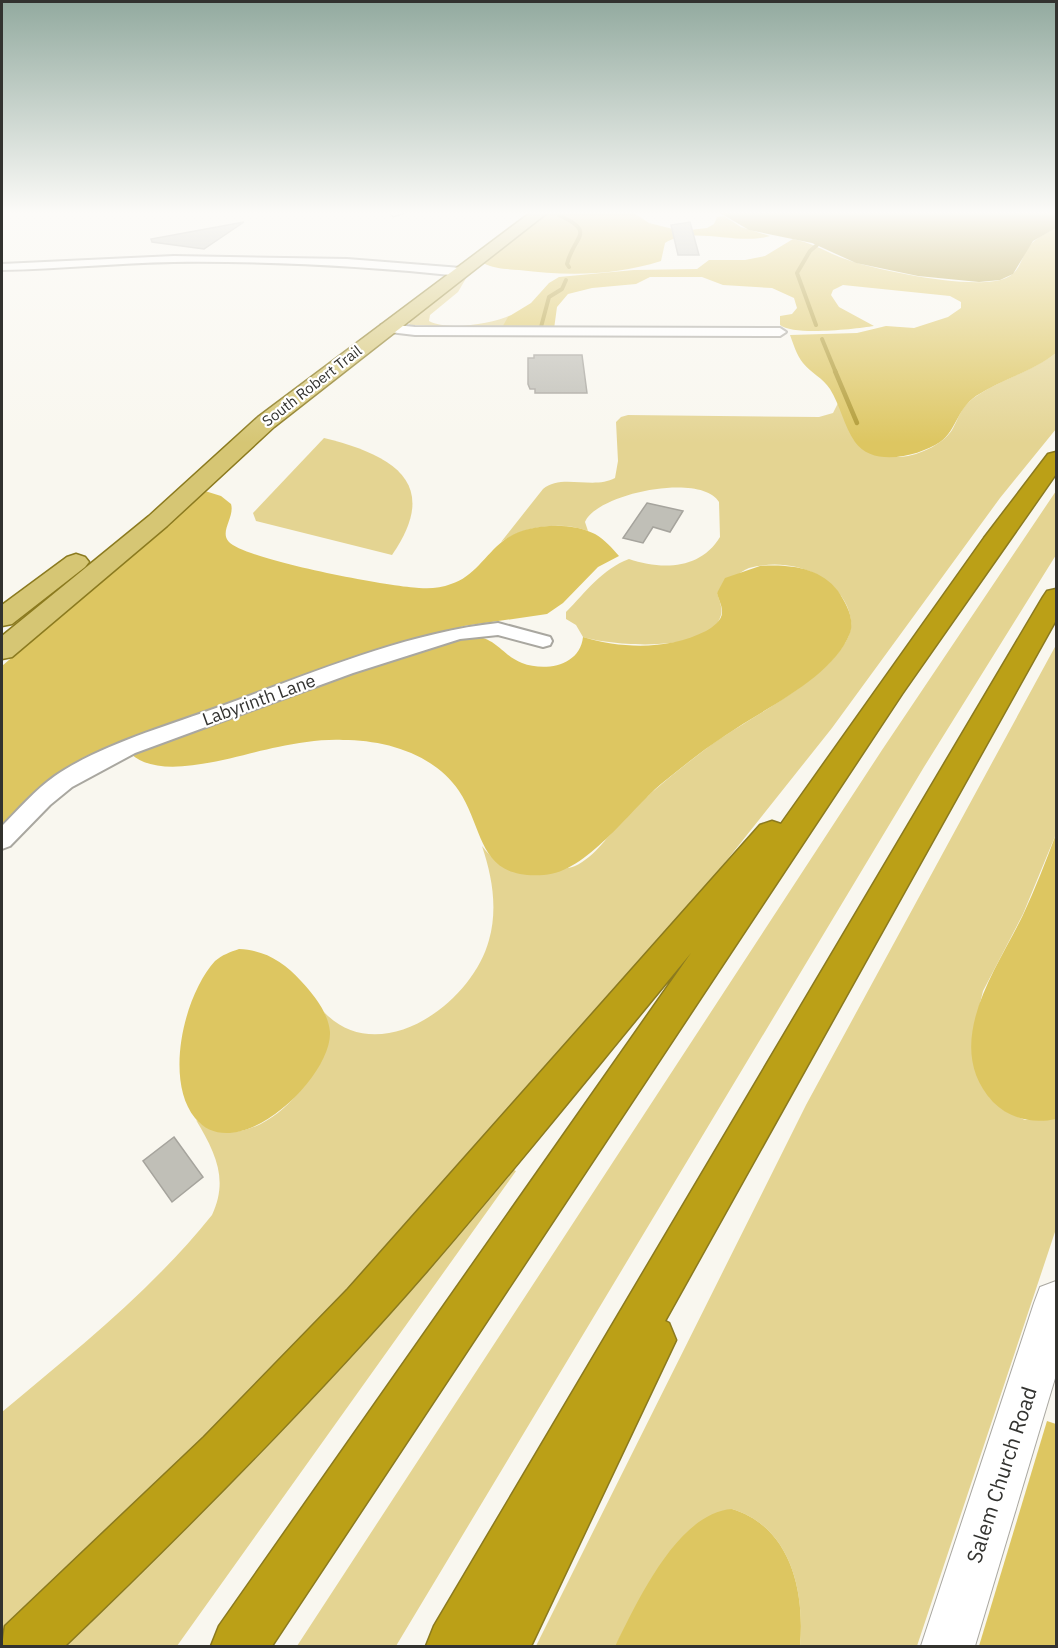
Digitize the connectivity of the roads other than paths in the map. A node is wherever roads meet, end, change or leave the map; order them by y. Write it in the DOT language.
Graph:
graph roads {
  1 [pos="437,290"];
  2 [pos="386,328"];
  3 [pos="780,332"];
  4 [pos="229,453"];
  5 [pos="1056,459"];
  6 [pos="1056,597"];
  7 [pos="2,618"];
  8 [pos="543,640"];
  9 [pos="2,650"];
  10 [pos="857,739"];
  11 [pos="2,840"];
  12 [pos="791,1055"];
  13 [pos="1056,1303"];
  14 [pos="25,1647"];
  15 [pos="239,1647"];
  16 [pos="454,1647"];
  17 [pos="502,1647"];
  18 [pos="948,1647"];
  1 -- 2 [label="main road, South Robert Trail"];
  2 -- 3 [label="street"];
  2 -- 4 [label="main road, South Robert Trail"];
  4 -- 7 [label="main road, South Robert Trail"];
  4 -- 9 [label="main road, South Robert Trail"];
  5 -- 10 [label="highway"];
  6 -- 12 [label="highway"];
  8 -- 11 [label="street, Labyrinth Lane"];
  10 -- 14 [label="highway"];
  10 -- 15 [label="highway"];
  12 -- 16 [label="highway"];
  12 -- 17 [label="highway"];
  13 -- 18 [label="street, Salem Church Road"];
}
